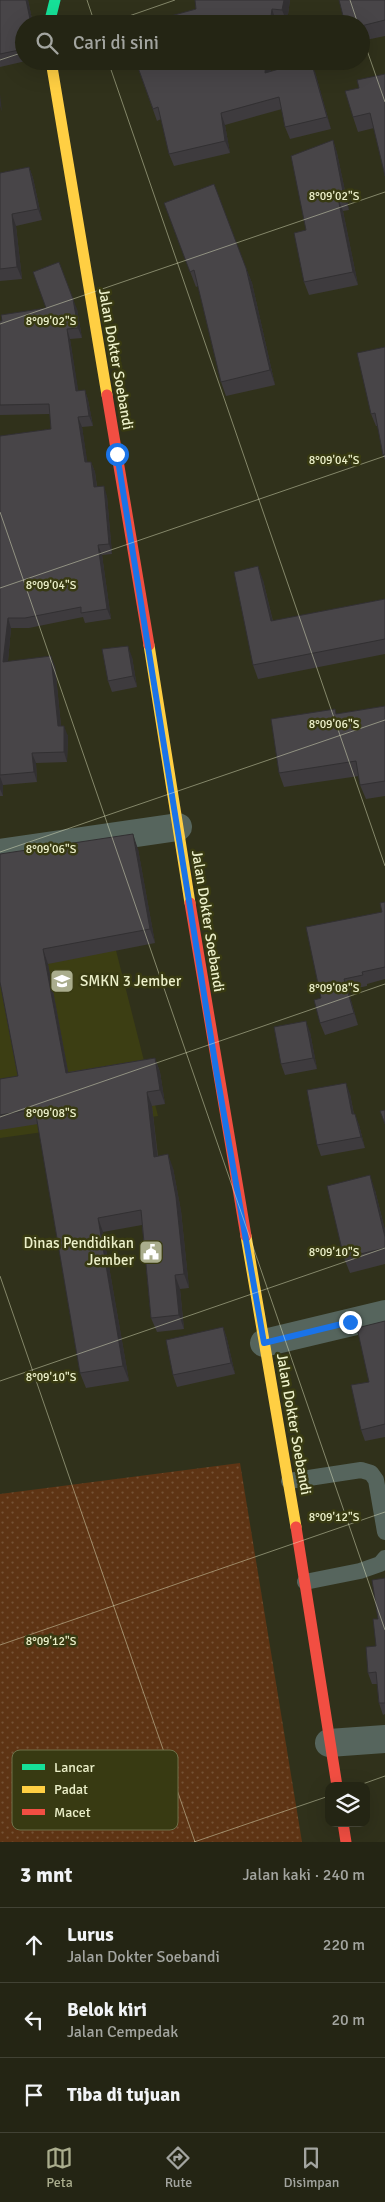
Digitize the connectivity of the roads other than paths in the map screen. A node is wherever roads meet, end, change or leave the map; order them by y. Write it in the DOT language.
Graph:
graph roads {
  1 [pos="55,0"];
  2 [pos="50,15"];
  3 [pos="53,70"];
  4 [pos="178,827"];
  5 [pos="0,853"];
  6 [pos="385,1314"];
  7 [pos="264,1343"];
  8 [pos="289,1481"];
  9 [pos="385,1532"];
  10 [pos="385,1558"];
  11 [pos="305,1582"];
  12 [pos="385,1739"];
  13 [pos="329,1743"];
  14 [pos="336,1782"];
  15 [pos="344,1827"];
  16 [pos="346,1842"];
  1 -- 2 [label="main road"];
  3 -- 4 [label="main road, Jalan Dokter Soebandi"];
  4 -- 5 [label="street"];
  4 -- 7 [label="main road, Jalan Dokter Soebandi"];
  6 -- 7 [label="street"];
  7 -- 8 [label="main road, Jalan Dokter Soebandi"];
  8 -- 9 [label="lane"];
  8 -- 11 [label="main road, Jalan Dokter Soebandi"];
  10 -- 11 [label="lane"];
  11 -- 13 [label="main road, Jalan Dokter Soebandi"];
  12 -- 13 [label="street"];
  13 -- 14 [label="main road, Jalan Dokter Soebandi"];
  15 -- 16 [label="main road"];
}
